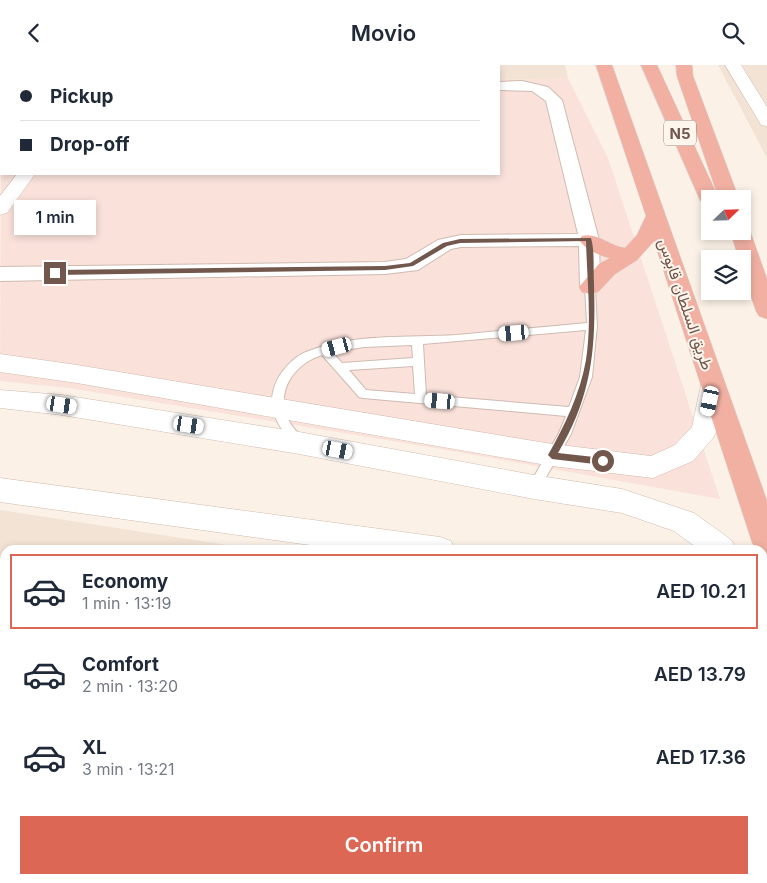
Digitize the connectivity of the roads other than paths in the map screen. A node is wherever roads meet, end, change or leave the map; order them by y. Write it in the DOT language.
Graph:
graph roads {
  1 [pos="604,65"];
  2 [pos="649,65"];
  3 [pos="684,65"];
  4 [pos="733,65"];
  5 [pos="500,86"];
  6 [pos="767,121"];
  7 [pos="25,175"];
  8 [pos="705,190"];
  9 [pos="726,190"];
  10 [pos="0,209"];
  11 [pos="656,216"];
  12 [pos="589,240"];
  13 [pos="743,240"];
  14 [pos="630,255"];
  15 [pos="0,274"];
  16 [pos="590,287"];
  17 [pos="751,292"];
  18 [pos="767,311"];
  19 [pos="592,326"];
  20 [pos="767,327"];
  21 [pos="417,341"];
  22 [pos="324,350"];
  23 [pos="419,362"];
  24 [pos="0,363"];
  25 [pos="339,367"];
  26 [pos="714,385"];
  27 [pos="0,399"];
  28 [pos="421,400"];
  29 [pos="277,407"];
  30 [pos="572,412"];
  31 [pos="299,443"];
  32 [pos="552,455"];
  33 [pos="534,487"];
  34 [pos="0,490"];
  35 [pos="767,543"];
  36 [pos="403,545"];
  37 [pos="716,545"];
  1 -- 11 [label="highway, طريق السلطان قابوس"];
  2 -- 8 [label="highway, N5"];
  3 -- 9 [label="highway"];
  4 -- 6 [label="main road"];
  5 -- 12 [label="street"];
  7 -- 10 [label="main road"];
  11 -- 14 [label="highway"];
  11 -- 26 [label="highway, طريق السلطان قابوس"];
  12 -- 14 [label="highway"];
  12 -- 15 [label="street"];
  12 -- 16 [label="street"];
  13 -- 18 [label="highway"];
  14 -- 16 [label="highway"];
  16 -- 19 [label="lane"];
  17 -- 20 [label="highway"];
  19 -- 21 [label="lane"];
  19 -- 30 [label="lane"];
  21 -- 22 [label="lane"];
  21 -- 23 [label="lane"];
  22 -- 25 [label="lane"];
  22 -- 29 [label="lane"];
  23 -- 25 [label="lane"];
  23 -- 28 [label="lane"];
  24 -- 29 [label="main road"];
  25 -- 28 [label="lane"];
  26 -- 32 [label="main road"];
  26 -- 35 [label="highway, طريق السلطان قابوس"];
  27 -- 31 [label="main road"];
  28 -- 30 [label="lane"];
  29 -- 31 [label="lane"];
  29 -- 32 [label="main road"];
  30 -- 32 [label="lane"];
  31 -- 33 [label="main road"];
  32 -- 33 [label="lane"];
  33 -- 37 [label="main road"];
  34 -- 36 [label="main road"];
}
